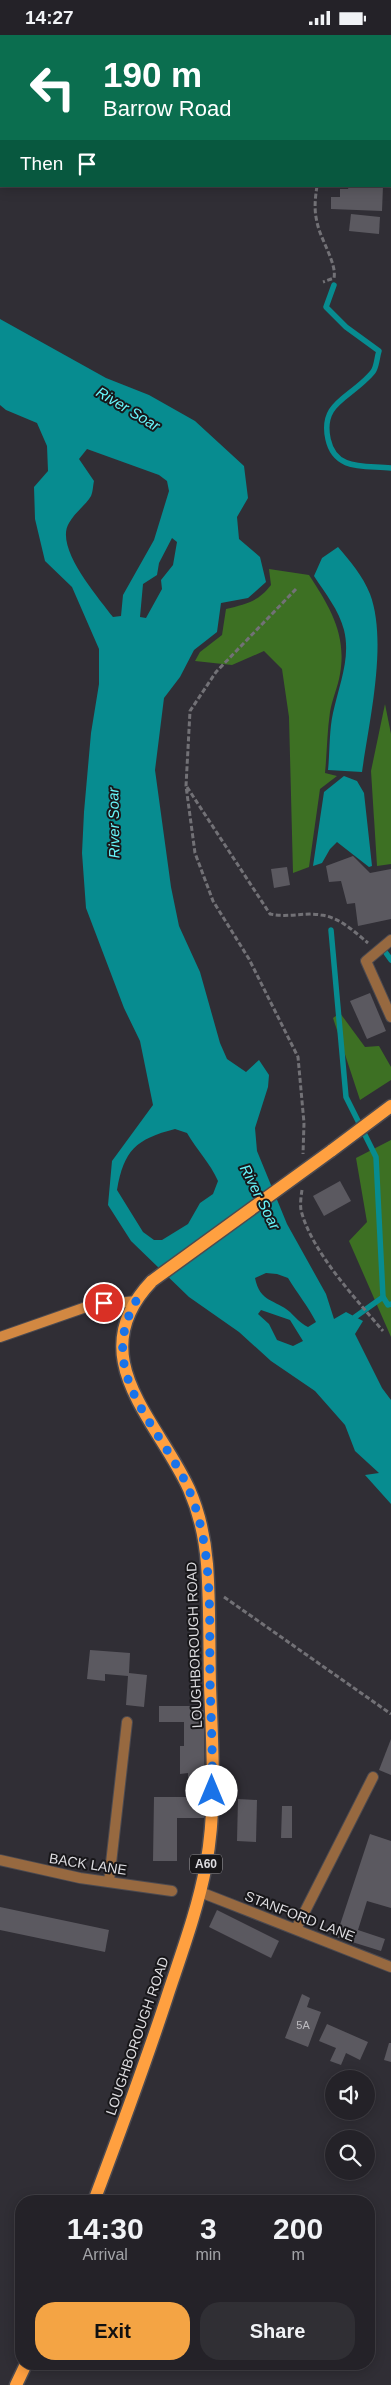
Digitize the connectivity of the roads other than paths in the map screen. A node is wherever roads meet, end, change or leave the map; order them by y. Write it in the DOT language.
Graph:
graph roads {
  1 [pos="391,940"];
  2 [pos="391,1017"];
  3 [pos="391,1106"];
  4 [pos="136,1301"];
  5 [pos="0,1337"];
  6 [pos="127,1722"];
  7 [pos="373,1777"];
  8 [pos="0,1860"];
  9 [pos="109,1881"];
  10 [pos="172,1891"];
  11 [pos="200,1892"];
  12 [pos="296,1929"];
  13 [pos="391,1967"];
  14 [pos="96,2195"];
  15 [pos="23,2370"];
  16 [pos="16,2385"];
  1 -- 2 [label="street"];
  3 -- 4 [label="main road, A60, bridge"];
  4 -- 5 [label="main road"];
  4 -- 11 [label="main road, LOUGHBOROUGH ROAD / A60"];
  6 -- 9 [label="street"];
  7 -- 12 [label="street"];
  8 -- 9 [label="street, BACK LANE"];
  9 -- 10 [label="street, BACK LANE"];
  11 -- 12 [label="street, STANFORD LANE"];
  11 -- 14 [label="main road, LOUGHBOROUGH ROAD / A60"];
  12 -- 13 [label="street, STANFORD LANE"];
  15 -- 16 [label="main road"];
}
